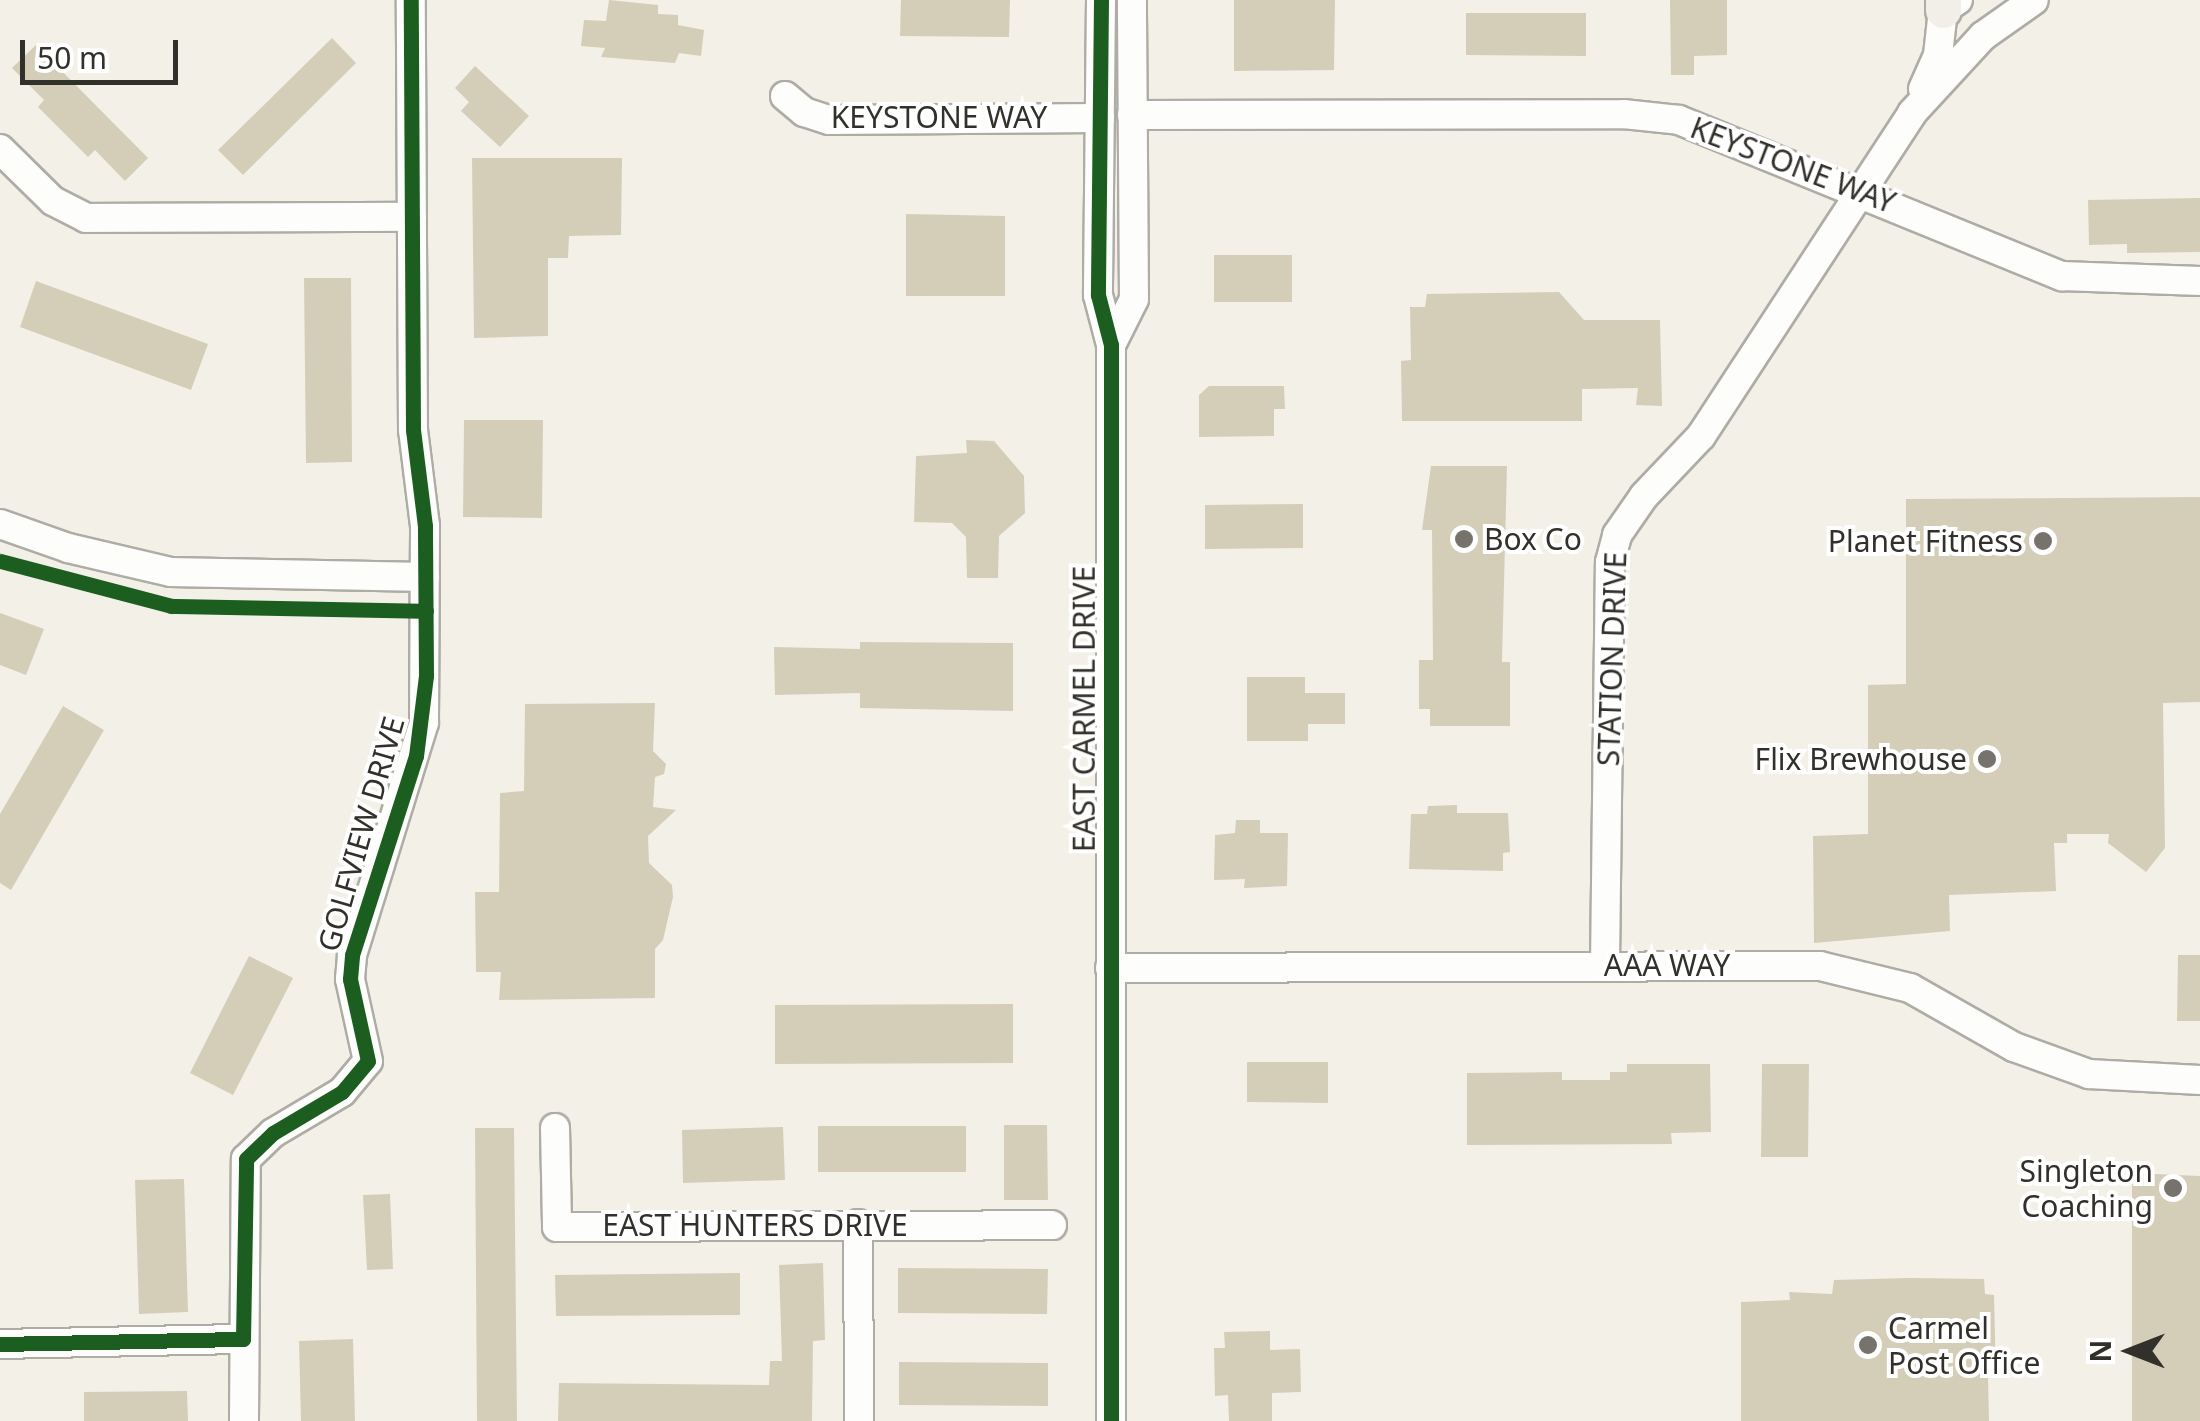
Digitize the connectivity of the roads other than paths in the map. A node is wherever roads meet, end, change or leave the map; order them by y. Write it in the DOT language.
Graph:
graph roads {
  1 [pos="411,0"];
  2 [pos="1100,0"];
  3 [pos="1132,0"];
  4 [pos="2034,0"];
  5 [pos="1948,3"];
  6 [pos="785,96"];
  7 [pos="1912,113"];
  8 [pos="1132,115"];
  9 [pos="1100,118"];
  10 [pos="0,149"];
  11 [pos="1860,190"];
  12 [pos="412,216"];
  13 [pos="2200,282"];
  14 [pos="1111,345"];
  15 [pos="0,524"];
  16 [pos="426,576"];
  17 [pos="1605,965"];
  18 [pos="1110,968"];
  19 [pos="2200,1080"];
  20 [pos="555,1128"];
  21 [pos="858,1224"];
  22 [pos="1052,1226"];
  23 [pos="244,1340"];
  24 [pos="0,1344"];
  25 [pos="244,1421"];
  26 [pos="859,1421"];
  27 [pos="1111,1421"];
  1 -- 12 [label="street, GOLFVIEW DRIVE"];
  2 -- 9 [label="street, EAST CARMEL DRIVE"];
  3 -- 8 [label="street, EAST CARMEL DRIVE"];
  4 -- 7 [label="street"];
  5 -- 7 [label="street"];
  6 -- 9 [label="street, KEYSTONE WAY"];
  7 -- 11 [label="street, STATION DRIVE"];
  8 -- 11 [label="street, KEYSTONE WAY"];
  8 -- 14 [label="street, EAST CARMEL DRIVE"];
  9 -- 14 [label="street, EAST CARMEL DRIVE"];
  10 -- 12 [label="street"];
  11 -- 13 [label="street, KEYSTONE WAY"];
  11 -- 17 [label="street, STATION DRIVE"];
  12 -- 16 [label="street, GOLFVIEW DRIVE"];
  14 -- 18 [label="street, EAST CARMEL DRIVE"];
  15 -- 16 [label="street"];
  16 -- 23 [label="street, GOLFVIEW DRIVE"];
  17 -- 18 [label="street, AAA WAY"];
  17 -- 19 [label="street, AAA WAY"];
  18 -- 27 [label="street, EAST CARMEL DRIVE"];
  20 -- 21 [label="street, EAST HUNTERS DRIVE"];
  21 -- 22 [label="street, EAST HUNTERS DRIVE"];
  21 -- 26 [label="street"];
  23 -- 24 [label="street"];
  23 -- 25 [label="street, GOLFVIEW DRIVE"];
}
